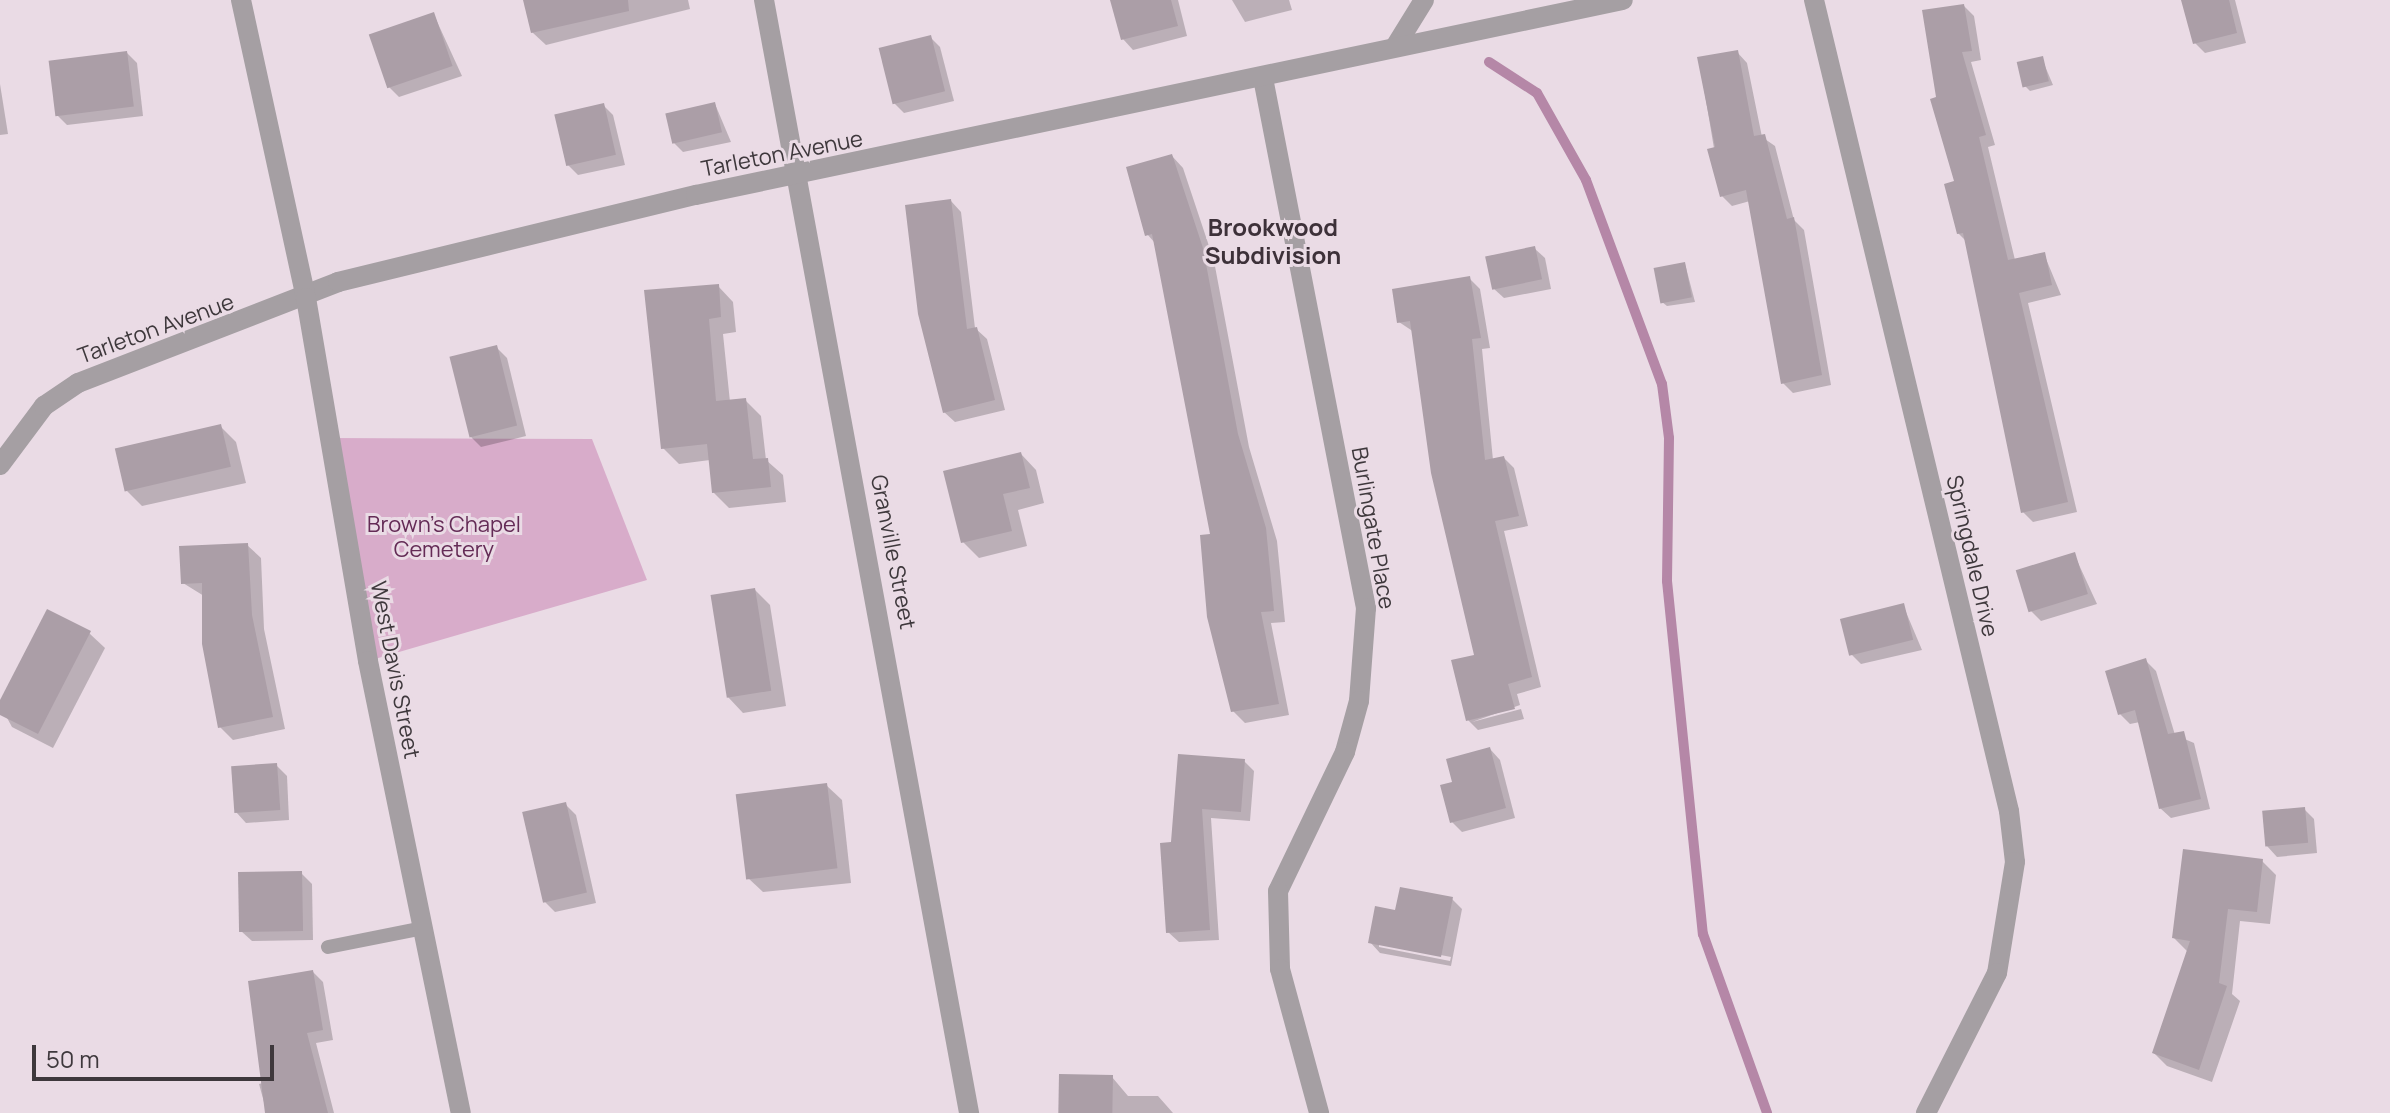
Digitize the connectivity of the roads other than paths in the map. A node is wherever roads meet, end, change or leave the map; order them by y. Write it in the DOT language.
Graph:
graph roads {
  1 [pos="241,0"];
  2 [pos="764,0"];
  3 [pos="1424,0"];
  4 [pos="1623,0"];
  5 [pos="1814,0"];
  6 [pos="1395,47"];
  7 [pos="1263,78"];
  8 [pos="799,176"];
  9 [pos="306,298"];
  10 [pos="0,465"];
  11 [pos="424,928"];
  12 [pos="328,947"];
  13 [pos="461,1113"];
  14 [pos="969,1113"];
  15 [pos="1319,1113"];
  16 [pos="1926,1113"];
  1 -- 9 [label="street, West Davis Street"];
  2 -- 8 [label="street, Granville Street"];
  3 -- 6 [label="street"];
  4 -- 6 [label="street, Tarleton Avenue"];
  5 -- 16 [label="street, Springdale Drive"];
  6 -- 7 [label="street, Tarleton Avenue"];
  7 -- 8 [label="street, Tarleton Avenue"];
  7 -- 15 [label="street, Burlingate Place"];
  8 -- 9 [label="street, Tarleton Avenue"];
  8 -- 14 [label="street, Granville Street"];
  9 -- 10 [label="street, Tarleton Avenue"];
  9 -- 11 [label="street, West Davis Street"];
  11 -- 12 [label="lane"];
  11 -- 13 [label="street, West Davis Street"];
}
